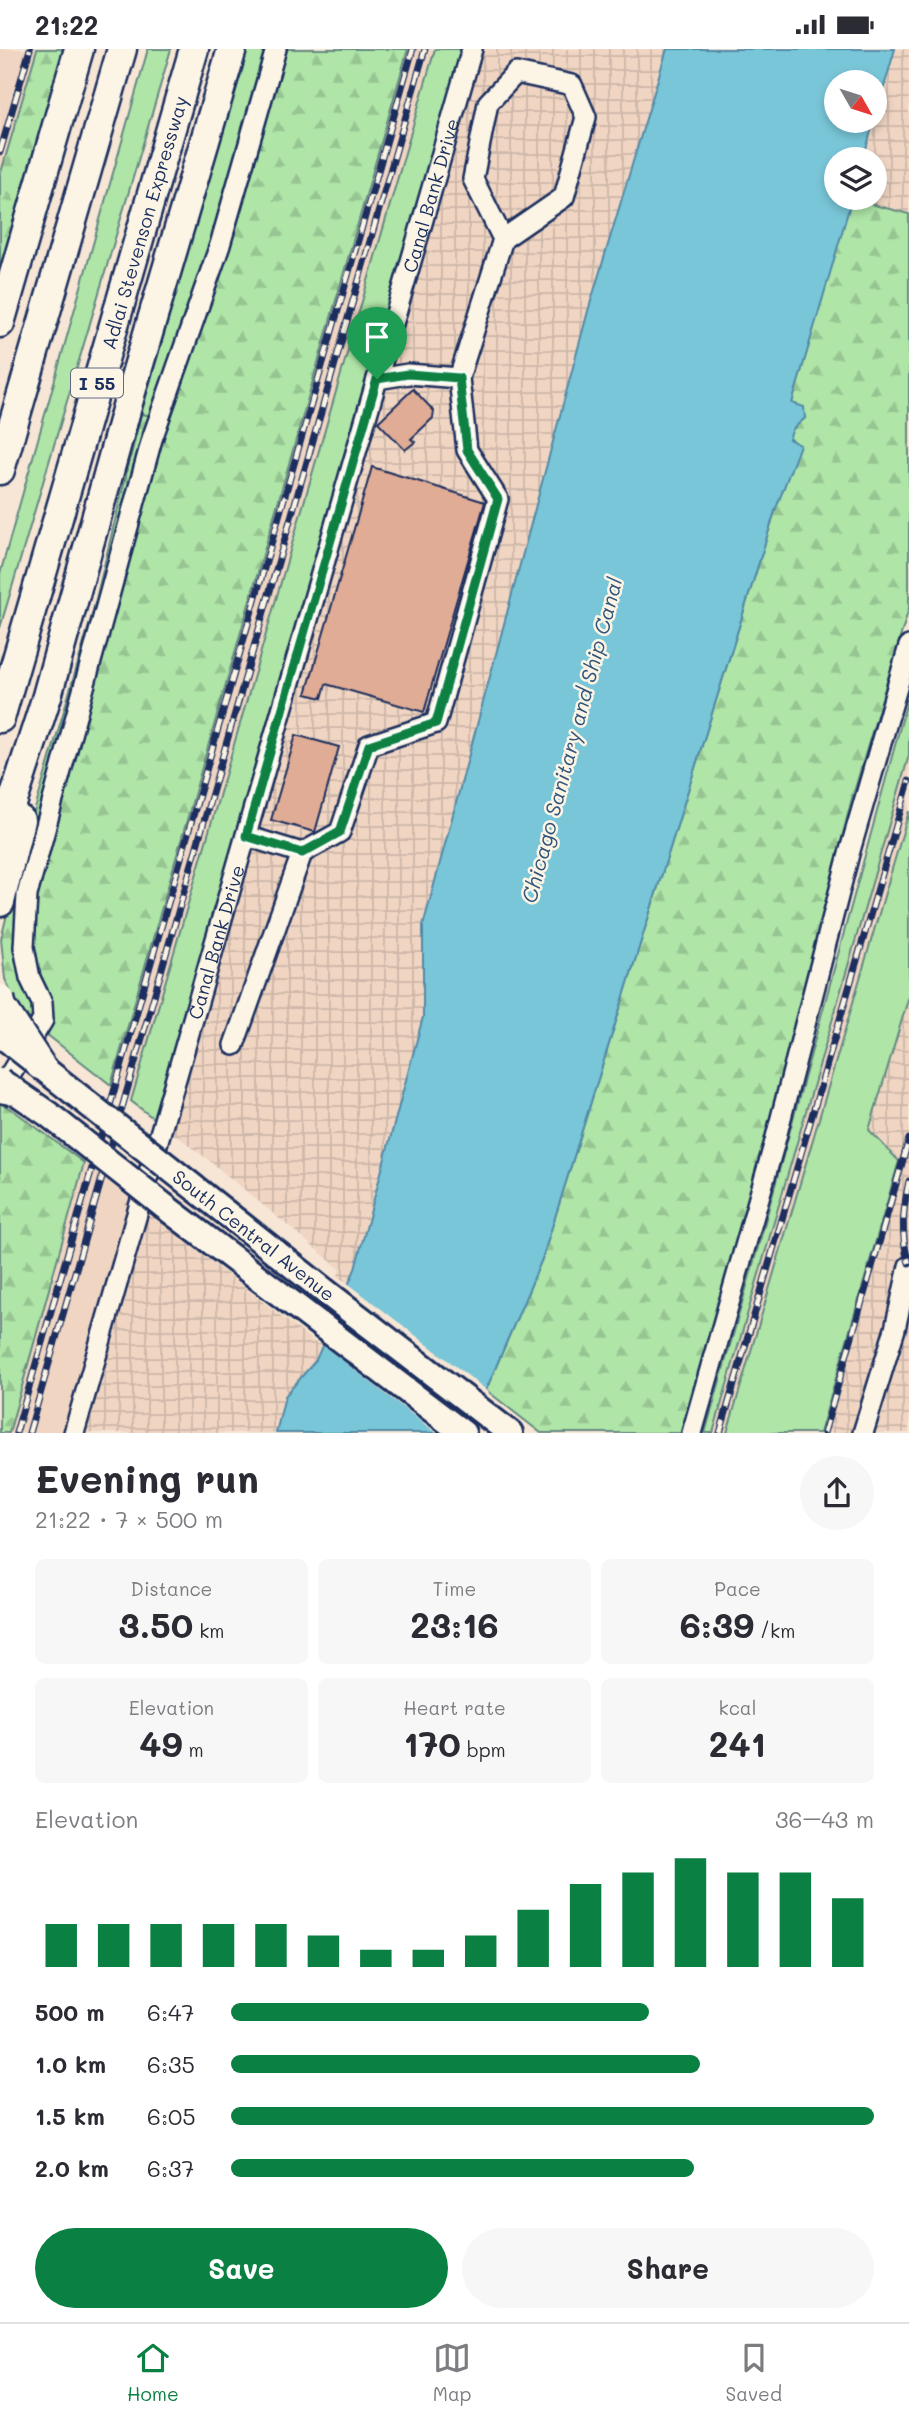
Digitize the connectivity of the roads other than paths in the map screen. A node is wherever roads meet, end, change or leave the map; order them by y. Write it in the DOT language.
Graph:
graph roads {
  1 [pos="79,49"];
  2 [pos="122,49"];
  3 [pos="194,49"];
  4 [pos="232,49"];
  5 [pos="276,49"];
  6 [pos="472,49"];
  7 [pos="503,239"];
  8 [pos="0,323"];
  9 [pos="459,378"];
  10 [pos="377,379"];
  11 [pos="0,470"];
  12 [pos="909,646"];
  13 [pos="0,718"];
  14 [pos="246,836"];
  15 [pos="6,848"];
  16 [pos="302,853"];
  17 [pos="0,902"];
  18 [pos="0,999"];
  19 [pos="0,1034"];
  20 [pos="233,1045"];
  21 [pos="40,1065"];
  22 [pos="3,1088"];
  23 [pos="909,1266"];
  24 [pos="902,1334"];
  25 [pos="74,1433"];
  26 [pos="463,1433"];
  27 [pos="510,1433"];
  28 [pos="692,1433"];
  29 [pos="863,1433"];
  1 -- 8 [label="highway"];
  2 -- 11 [label="highway"];
  3 -- 13 [label="highway, Adlai Stevenson Expressway / I 55"];
  4 -- 15 [label="highway"];
  5 -- 22 [label="lane"];
  6 -- 10 [label="lane, Canal Bank Drive"];
  7 -- 7 [label="lane"];
  7 -- 9 [label="lane"];
  9 -- 10 [label="lane"];
  9 -- 16 [label="lane"];
  10 -- 14 [label="lane, Canal Bank Drive"];
  12 -- 28 [label="lane"];
  14 -- 16 [label="lane"];
  14 -- 25 [label="lane, Canal Bank Drive"];
  15 -- 17 [label="highway"];
  16 -- 20 [label="lane"];
  18 -- 21 [label="highway, bridge"];
  19 -- 21 [label="main road, South Central Avenue, bridge"];
  21 -- 27 [label="main road, South Central Avenue, bridge"];
  22 -- 26 [label="main road, South Central Avenue, bridge"];
  23 -- 24 [label="lane"];
  24 -- 29 [label="lane"];
}
